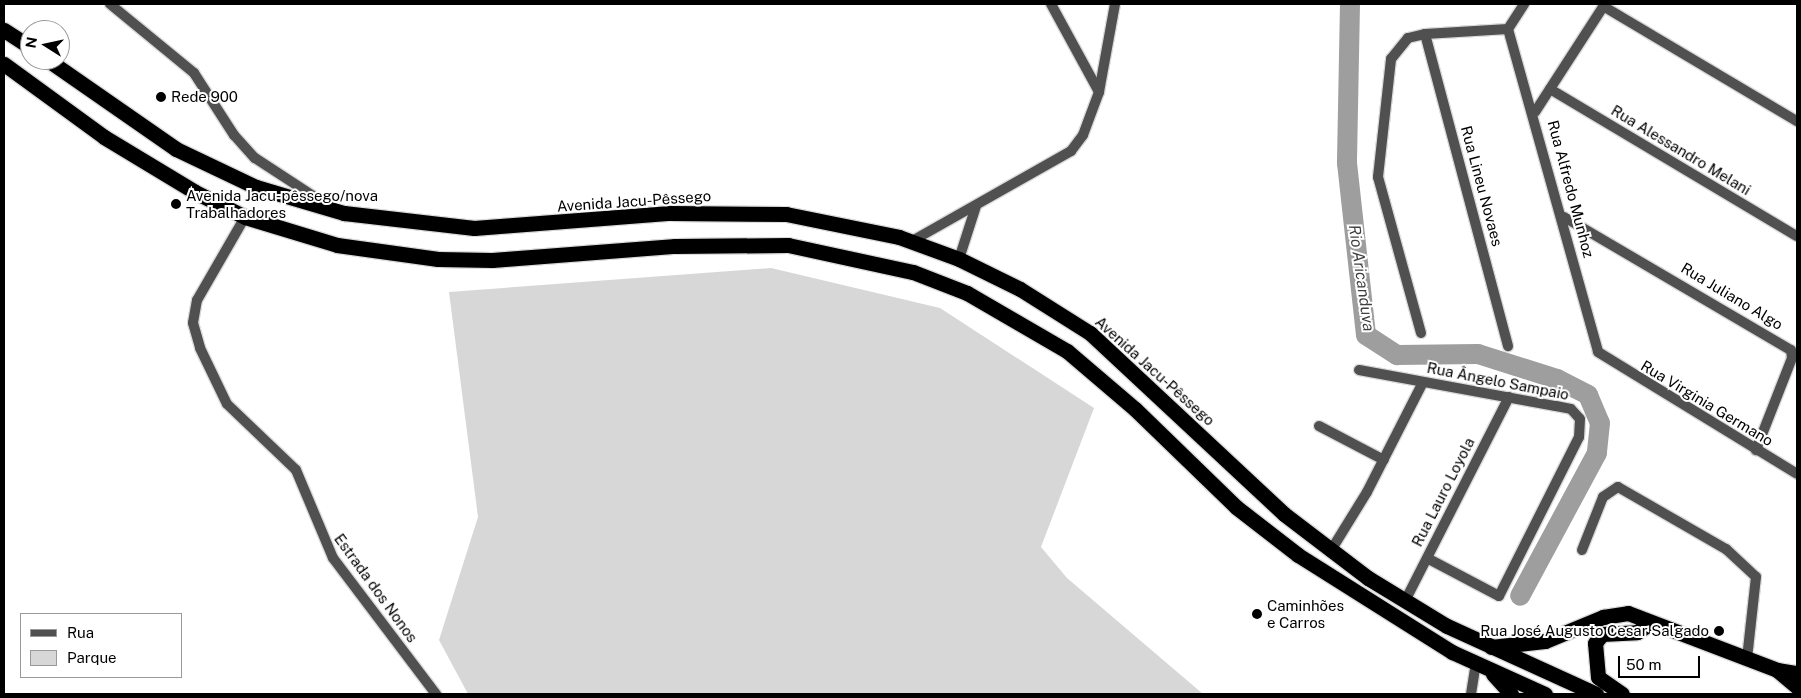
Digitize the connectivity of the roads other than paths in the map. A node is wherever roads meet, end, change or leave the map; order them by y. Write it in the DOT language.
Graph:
graph roads {
  1 [pos="110,4"];
  2 [pos="1051,4"];
  3 [pos="1115,4"];
  4 [pos="1524,4"];
  5 [pos="1604,5"];
  6 [pos="1508,29"];
  7 [pos="4,30"];
  8 [pos="1425,34"];
  9 [pos="20,40"];
  10 [pos="4,64"];
  11 [pos="63,70"];
  12 [pos="1550,89"];
  13 [pos="1099,92"];
  14 [pos="1535,112"];
  15 [pos="1797,121"];
  16 [pos="976,206"];
  17 [pos="344,213"];
  18 [pos="1564,216"];
  19 [pos="245,217"];
  20 [pos="1797,236"];
  21 [pos="912,241"];
  22 [pos="959,260"];
  23 [pos="1421,333"];
  24 [pos="1508,346"];
  25 [pos="1602,356"];
  26 [pos="1359,370"];
  27 [pos="1423,382"];
  28 [pos="1509,397"];
  29 [pos="1318,426"];
  30 [pos="1756,450"];
  31 [pos="1384,460"];
  32 [pos="1797,474"];
  33 [pos="1582,550"];
  34 [pos="1330,552"];
  35 [pos="1426,558"];
  36 [pos="1405,601"];
  37 [pos="1649,624"];
  38 [pos="1489,647"];
  39 [pos="1747,659"];
  40 [pos="1476,664"];
  41 [pos="1777,670"];
  42 [pos="1490,671"];
  43 [pos="1797,673"];
  44 [pos="1797,687"];
  45 [pos="436,694"];
  46 [pos="1471,694"];
  47 [pos="1511,694"];
  48 [pos="1545,694"];
  49 [pos="1596,694"];
  50 [pos="1622,694"];
  1 -- 17 [label="street"];
  2 -- 13 [label="street"];
  3 -- 13 [label="street"];
  4 -- 6 [label="street"];
  5 -- 12 [label="street"];
  5 -- 15 [label="street"];
  6 -- 8 [label="street"];
  6 -- 14 [label="street, Rua Alfredo Munhoz"];
  7 -- 9 [label="highway"];
  8 -- 23 [label="street"];
  8 -- 24 [label="street, Rua Lineu Novaes"];
  10 -- 19 [label="highway"];
  11 -- 17 [label="highway, Avenida Jacu-Pêssego"];
  12 -- 14 [label="street"];
  12 -- 20 [label="street, Rua Alessandro Melani"];
  13 -- 16 [label="street"];
  14 -- 18 [label="street, Rua Alfredo Munhoz"];
  16 -- 21 [label="street"];
  16 -- 22 [label="street"];
  17 -- 21 [label="highway, Avenida Jacu-Pêssego"];
  18 -- 25 [label="street, Rua Alfredo Munhoz"];
  18 -- 30 [label="street, Rua Juliano Algo"];
  19 -- 40 [label="highway"];
  19 -- 45 [label="street, Estrada dos Nonos"];
  21 -- 22 [label="highway, Avenida Jacu-Pêssego"];
  22 -- 34 [label="highway, Avenida Jacu-Pêssego"];
  25 -- 30 [label="street, Rua Virginia Germano"];
  26 -- 27 [label="street, Rua Ângelo Sampaio"];
  27 -- 28 [label="street, Rua Ângelo Sampaio"];
  27 -- 31 [label="street"];
  28 -- 35 [label="street, Rua Lauro Loyola"];
  28 -- 35 [label="street, Rua Ângelo Sampaio"];
  29 -- 31 [label="street"];
  30 -- 32 [label="street, Rua Virginia Germano"];
  31 -- 34 [label="street"];
  33 -- 39 [label="street"];
  34 -- 36 [label="highway, Avenida Jacu-Pêssego"];
  35 -- 36 [label="street, Rua Lauro Loyola"];
  36 -- 38 [label="highway, Avenida Jacu-Pêssego"];
  37 -- 38 [label="highway"];
  37 -- 39 [label="highway"];
  37 -- 50 [label="highway"];
  38 -- 49 [label="highway, Avenida Jacu-Pêssego"];
  39 -- 41 [label="highway"];
  40 -- 42 [label="highway"];
  40 -- 46 [label="street"];
  41 -- 43 [label="highway"];
  41 -- 44 [label="highway"];
  42 -- 47 [label="highway"];
  42 -- 48 [label="highway"];
}
